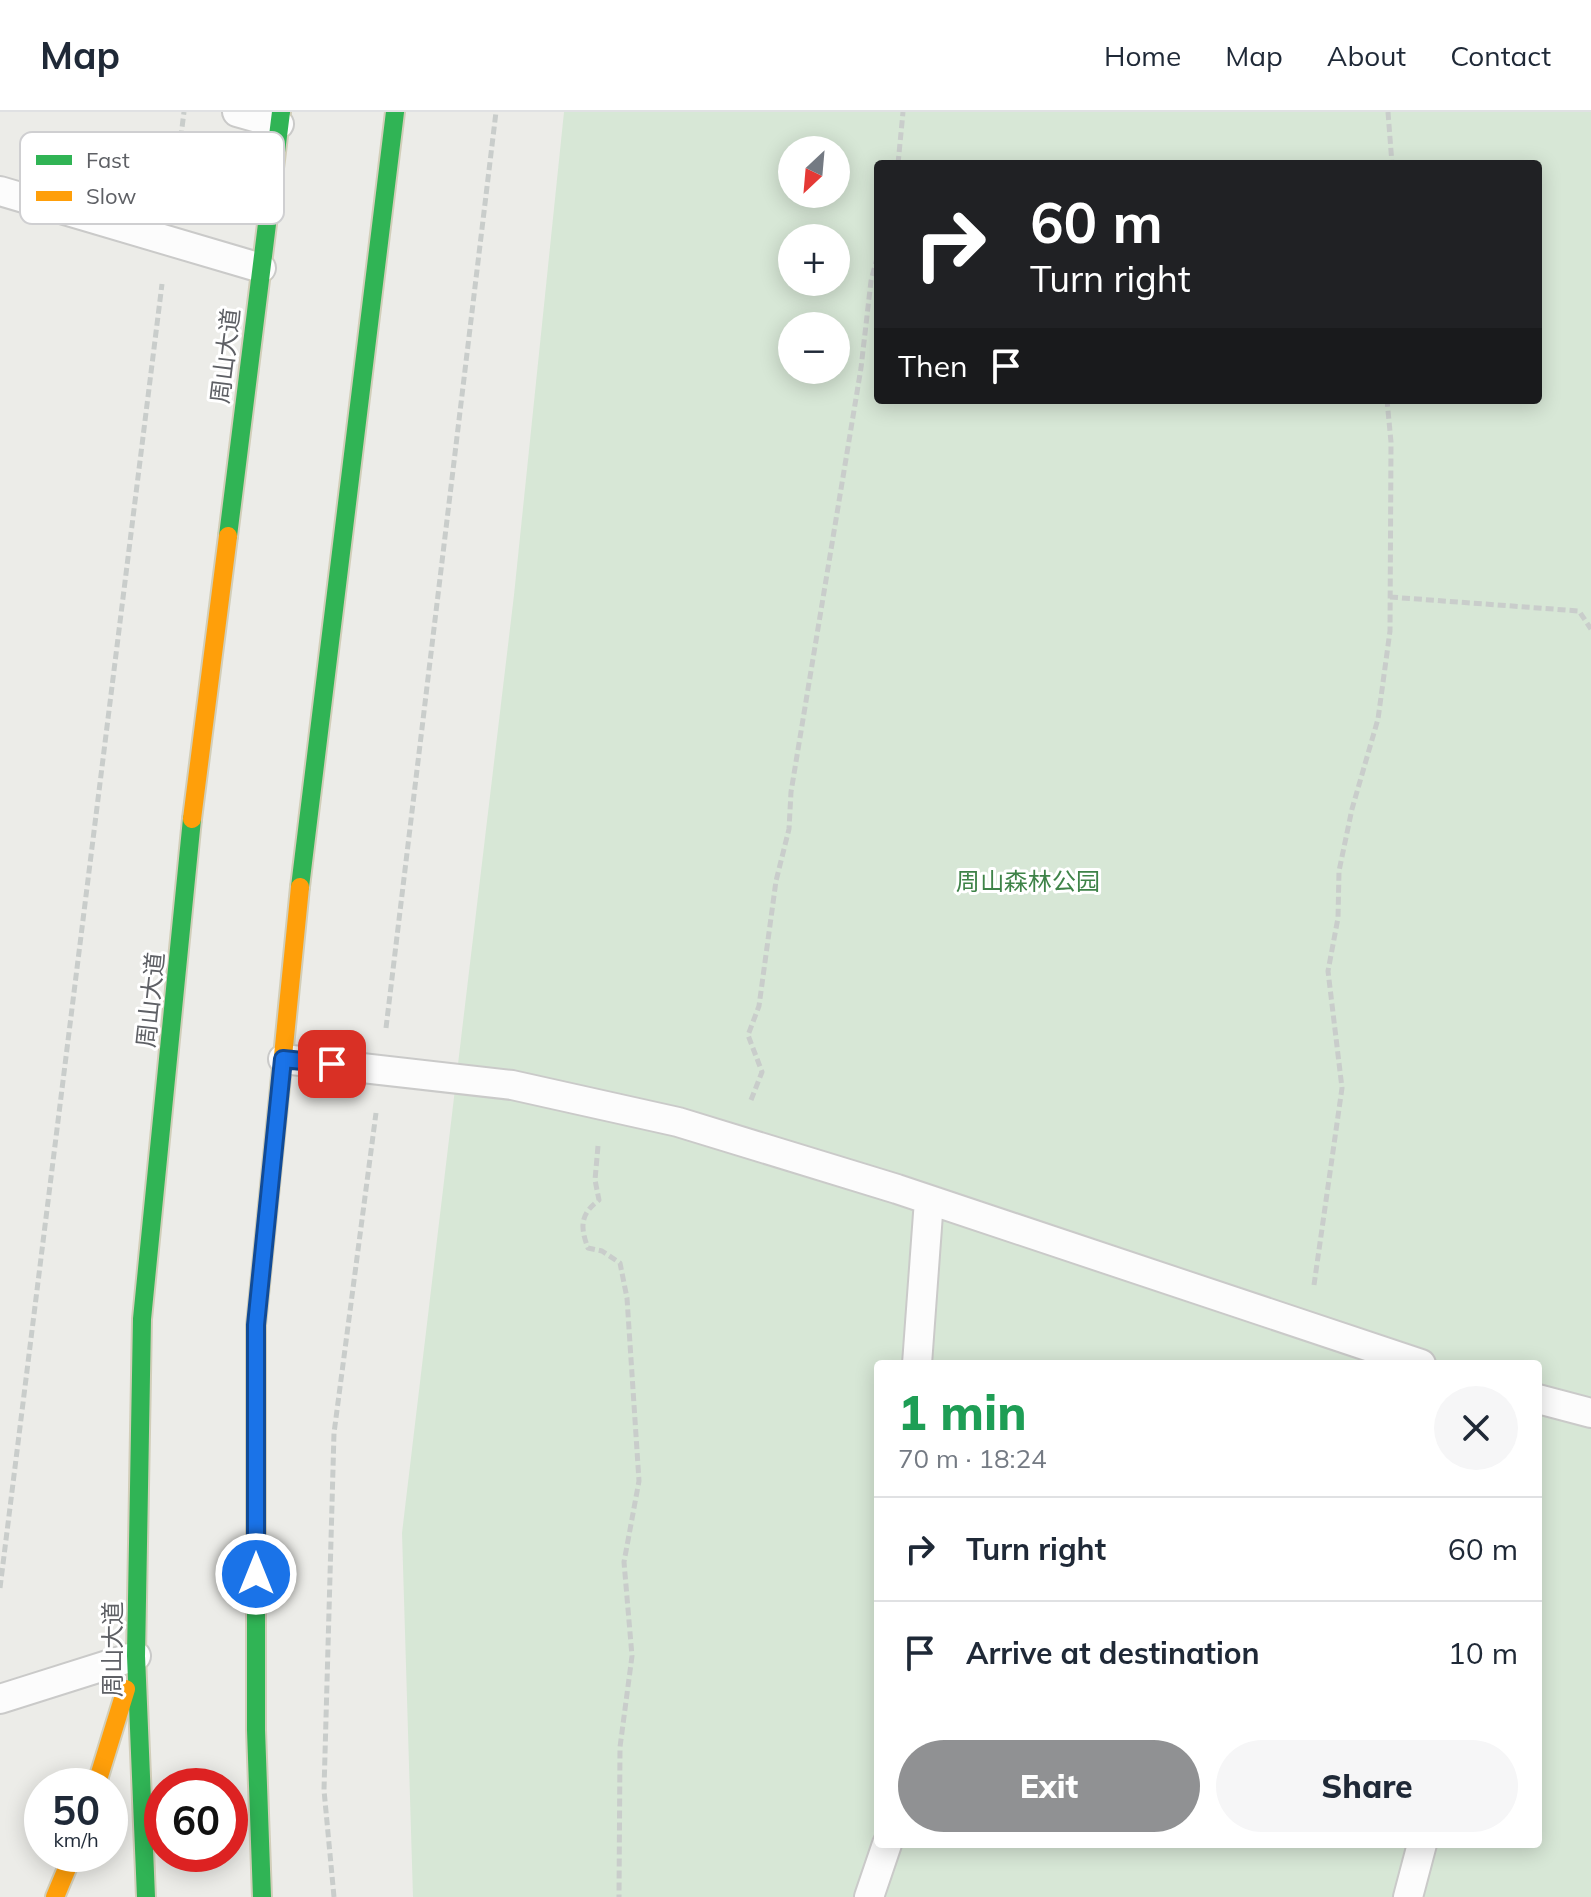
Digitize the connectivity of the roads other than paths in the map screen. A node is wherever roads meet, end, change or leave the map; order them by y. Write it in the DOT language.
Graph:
graph roads {
  1 [pos="237,112"];
  2 [pos="395,112"];
  3 [pos="280,118"];
  4 [pos="0,191"];
  5 [pos="20,197"];
  6 [pos="113,224"];
  7 [pos="267,224"];
  8 [pos="261,268"];
  9 [pos="283,1059"];
  10 [pos="929,1200"];
  11 [pos="917,1360"];
  12 [pos="1403,1360"];
  13 [pos="1542,1400"];
  14 [pos="1591,1413"];
  15 [pos="136,1656"];
  16 [pos="0,1699"];
  17 [pos="102,1768"];
  18 [pos="886,1848"];
  19 [pos="1421,1848"];
  20 [pos="65,1872"];
  21 [pos="55,1897"];
  22 [pos="146,1897"];
  23 [pos="262,1897"];
  24 [pos="869,1897"];
  25 [pos="1408,1897"];
  1 -- 3 [label="lane"];
  2 -- 9 [label="main road"];
  4 -- 5 [label="lane"];
  6 -- 8 [label="lane"];
  7 -- 8 [label="main road, 周山大道"];
  8 -- 15 [label="main road, 周山大道"];
  9 -- 10 [label="lane"];
  9 -- 23 [label="main road"];
  10 -- 11 [label="lane"];
  10 -- 12 [label="lane"];
  13 -- 14 [label="lane"];
  15 -- 16 [label="lane"];
  15 -- 17 [label="main road"];
  15 -- 22 [label="main road, 周山大道"];
  18 -- 24 [label="lane"];
  19 -- 25 [label="lane"];
  20 -- 21 [label="main road"];
}
